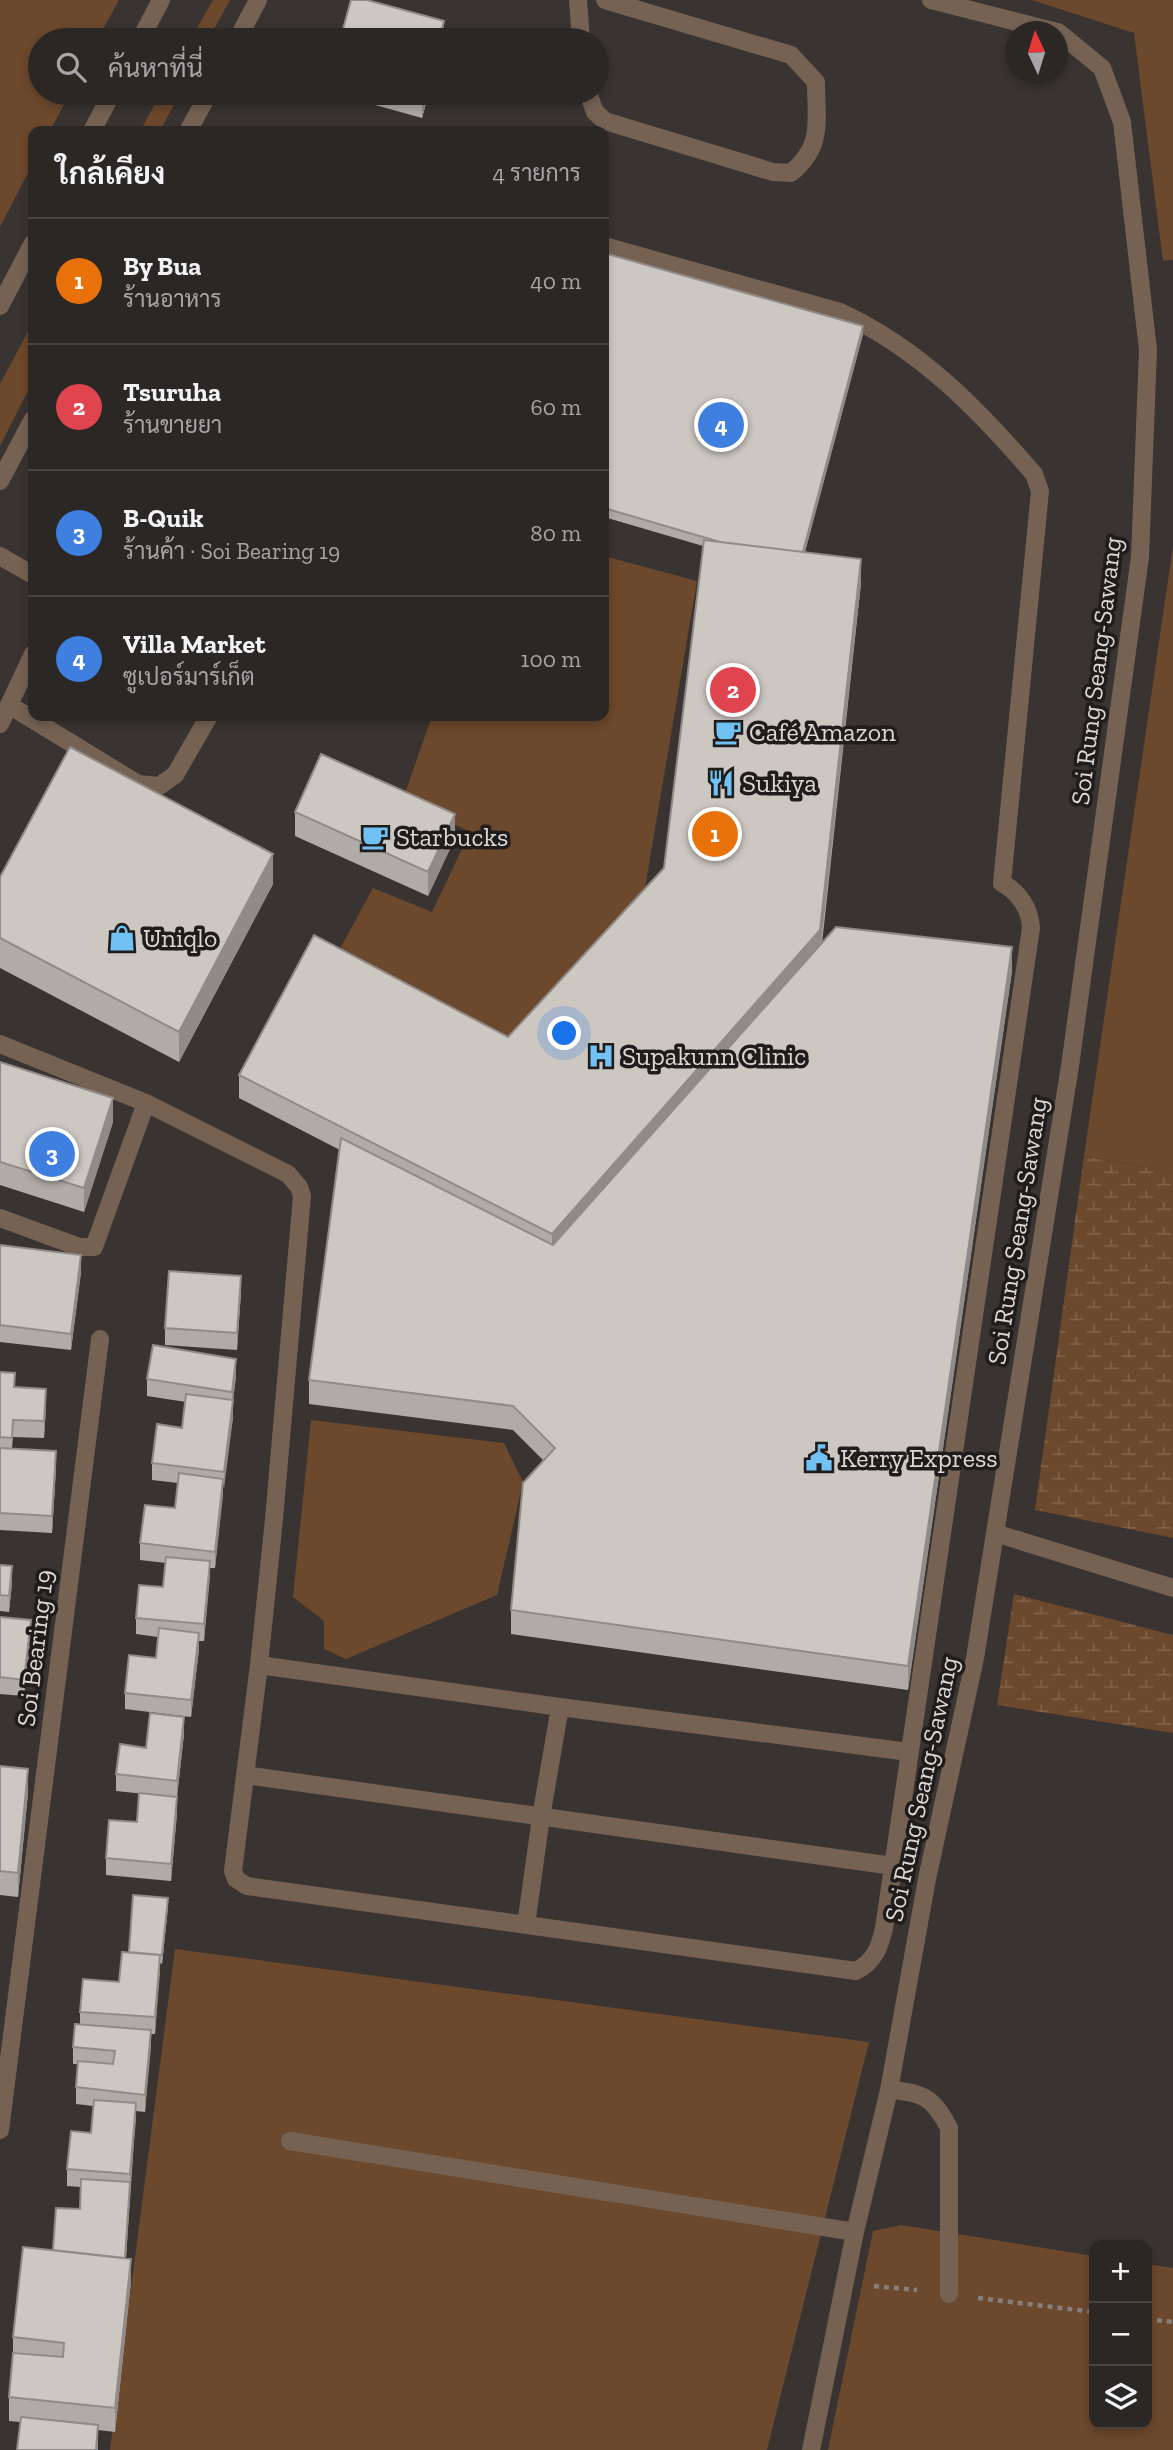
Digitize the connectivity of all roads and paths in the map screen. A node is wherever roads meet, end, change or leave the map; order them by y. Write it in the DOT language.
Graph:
graph roads {
  1 [pos="161,0"];
  2 [pos="258,0"];
  3 [pos="578,0"];
  4 [pos="605,0"];
  5 [pos="931,0"];
  6 [pos="1014,21"];
  7 [pos="146,28"];
  8 [pos="243,28"];
  9 [pos="580,28"];
  10 [pos="1068,41"];
  11 [pos="106,105"];
  12 [pos="202,105"];
  13 [pos="592,105"];
  14 [pos="95,126"];
  15 [pos="191,126"];
  16 [pos="609,247"];
  17 [pos="28,253"];
  18 [pos="0,306"];
  19 [pos="28,428"];
  20 [pos="0,481"];
  21 [pos="0,556"];
  22 [pos="28,572"];
  23 [pos="28,665"];
  24 [pos="9,705"];
  25 [pos="28,717"];
  26 [pos="35,721"];
  27 [pos="206,721"];
  28 [pos="0,724"];
  29 [pos="0,1044"];
  30 [pos="146,1103"];
  31 [pos="0,1218"];
  32 [pos="100,1339"];
  33 [pos="995,1533"];
  34 [pos="1173,1588"];
  35 [pos="259,1665"];
  36 [pos="560,1707"];
  37 [pos="909,1752"];
  38 [pos="245,1775"];
  39 [pos="541,1817"];
  40 [pos="893,1866"];
  41 [pos="526,1924"];
  42 [pos="889,2090"];
  43 [pos="0,2130"];
  44 [pos="290,2141"];
  45 [pos="855,2232"];
  46 [pos="949,2294"];
  47 [pos="1152,2320"];
  48 [pos="1173,2322"];
  49 [pos="811,2450"];
  1 -- 7 [label="street"];
  2 -- 8 [label="street"];
  3 -- 9 [label="street"];
  4 -- 13 [label="street"];
  5 -- 6 [label="street, Soi Rung Seang-Sawang"];
  10 -- 33 [label="street, Soi Rung Seang-Sawang"];
  11 -- 14 [label="street"];
  12 -- 15 [label="street"];
  16 -- 37 [label="street"];
  17 -- 18 [label="street"];
  19 -- 20 [label="street"];
  21 -- 22 [label="street"];
  23 -- 24 [label="street"];
  24 -- 25 [label="street"];
  24 -- 28 [label="street"];
  26 -- 27 [label="street"];
  29 -- 30 [label="street"];
  30 -- 31 [label="street"];
  30 -- 35 [label="street"];
  32 -- 43 [label="street, Soi Bearing 19"];
  33 -- 34 [label="street"];
  33 -- 42 [label="street, Soi Rung Seang-Sawang"];
  35 -- 36 [label="street"];
  35 -- 38 [label="street"];
  36 -- 37 [label="street"];
  36 -- 39 [label="street"];
  37 -- 40 [label="street"];
  38 -- 39 [label="street"];
  38 -- 41 [label="street"];
  39 -- 40 [label="street"];
  39 -- 41 [label="street"];
  40 -- 41 [label="street"];
  42 -- 45 [label="street, Soi Rung Seang-Sawang"];
  42 -- 46 [label="street"];
  44 -- 45 [label="street"];
  45 -- 49 [label="street, Soi Rung Seang-Sawang"];
  47 -- 48 [label="path"];
}
